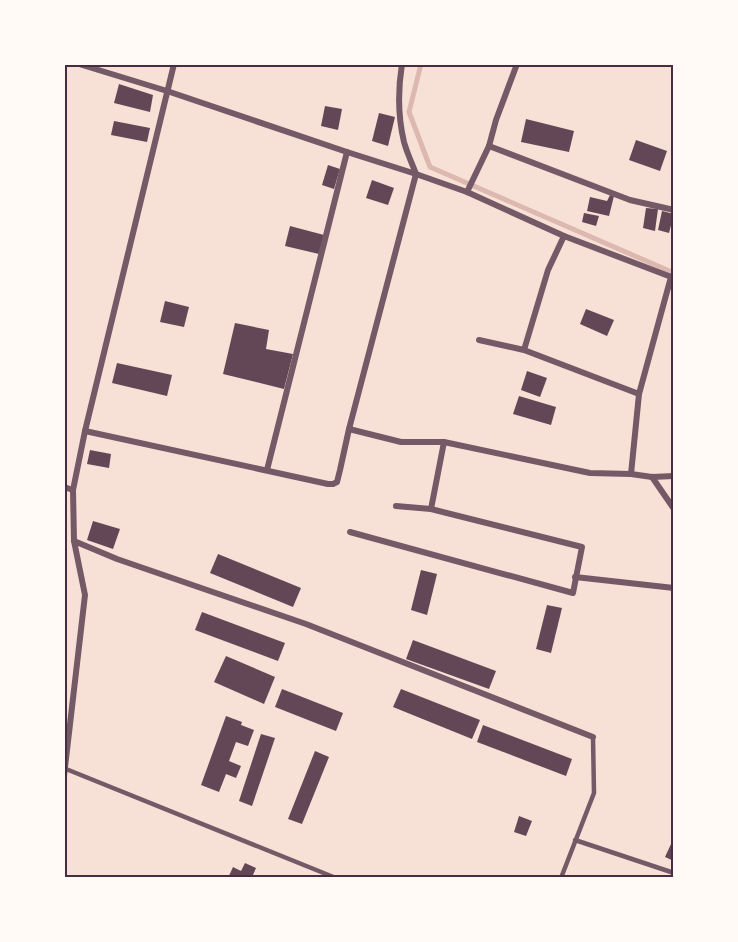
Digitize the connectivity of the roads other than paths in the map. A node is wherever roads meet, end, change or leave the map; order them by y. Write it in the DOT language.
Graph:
graph roads {
  1 [pos="79,64"];
  2 [pos="174,64"];
  3 [pos="402,64"];
  4 [pos="516,64"];
  5 [pos="167,91"];
  6 [pos="489,146"];
  7 [pos="347,152"];
  8 [pos="416,174"];
  9 [pos="467,192"];
  10 [pos="674,210"];
  11 [pos="564,236"];
  12 [pos="672,277"];
  13 [pos="479,340"];
  14 [pos="524,350"];
  15 [pos="639,394"];
  16 [pos="349,429"];
  17 [pos="85,431"];
  18 [pos="444,442"];
  19 [pos="267,471"];
  20 [pos="631,474"];
  21 [pos="674,476"];
  22 [pos="652,477"];
  23 [pos="64,487"];
  24 [pos="73,490"];
  25 [pos="396,506"];
  26 [pos="431,509"];
  27 [pos="674,509"];
  28 [pos="350,532"];
  29 [pos="74,541"];
  30 [pos="575,577"];
  31 [pos="674,588"];
  32 [pos="592,737"];
  33 [pos="65,773"];
  34 [pos="576,840"];
  35 [pos="674,873"];
  36 [pos="336,878"];
  37 [pos="561,878"];
  1 -- 5 [label="street"];
  2 -- 5 [label="street"];
  3 -- 8 [label="street"];
  4 -- 6 [label="street"];
  5 -- 7 [label="street"];
  5 -- 17 [label="street"];
  6 -- 9 [label="street"];
  6 -- 10 [label="street"];
  7 -- 8 [label="street"];
  7 -- 19 [label="street"];
  8 -- 9 [label="street"];
  8 -- 16 [label="street"];
  9 -- 11 [label="street"];
  11 -- 12 [label="street"];
  11 -- 14 [label="street"];
  12 -- 15 [label="street"];
  13 -- 14 [label="street"];
  14 -- 15 [label="street"];
  15 -- 20 [label="street"];
  16 -- 18 [label="street"];
  16 -- 19 [label="street"];
  17 -- 19 [label="street"];
  17 -- 24 [label="street"];
  18 -- 20 [label="street"];
  18 -- 26 [label="street"];
  20 -- 22 [label="street"];
  21 -- 22 [label="street"];
  22 -- 27 [label="street"];
  23 -- 24 [label="street"];
  24 -- 29 [label="street"];
  25 -- 26 [label="street"];
  26 -- 30 [label="street"];
  28 -- 30 [label="street"];
  29 -- 32 [label="street"];
  29 -- 33 [label="street"];
  30 -- 31 [label="street"];
  32 -- 34 [label="lane"];
  33 -- 36 [label="lane"];
  34 -- 35 [label="lane"];
  34 -- 37 [label="lane"];
}
